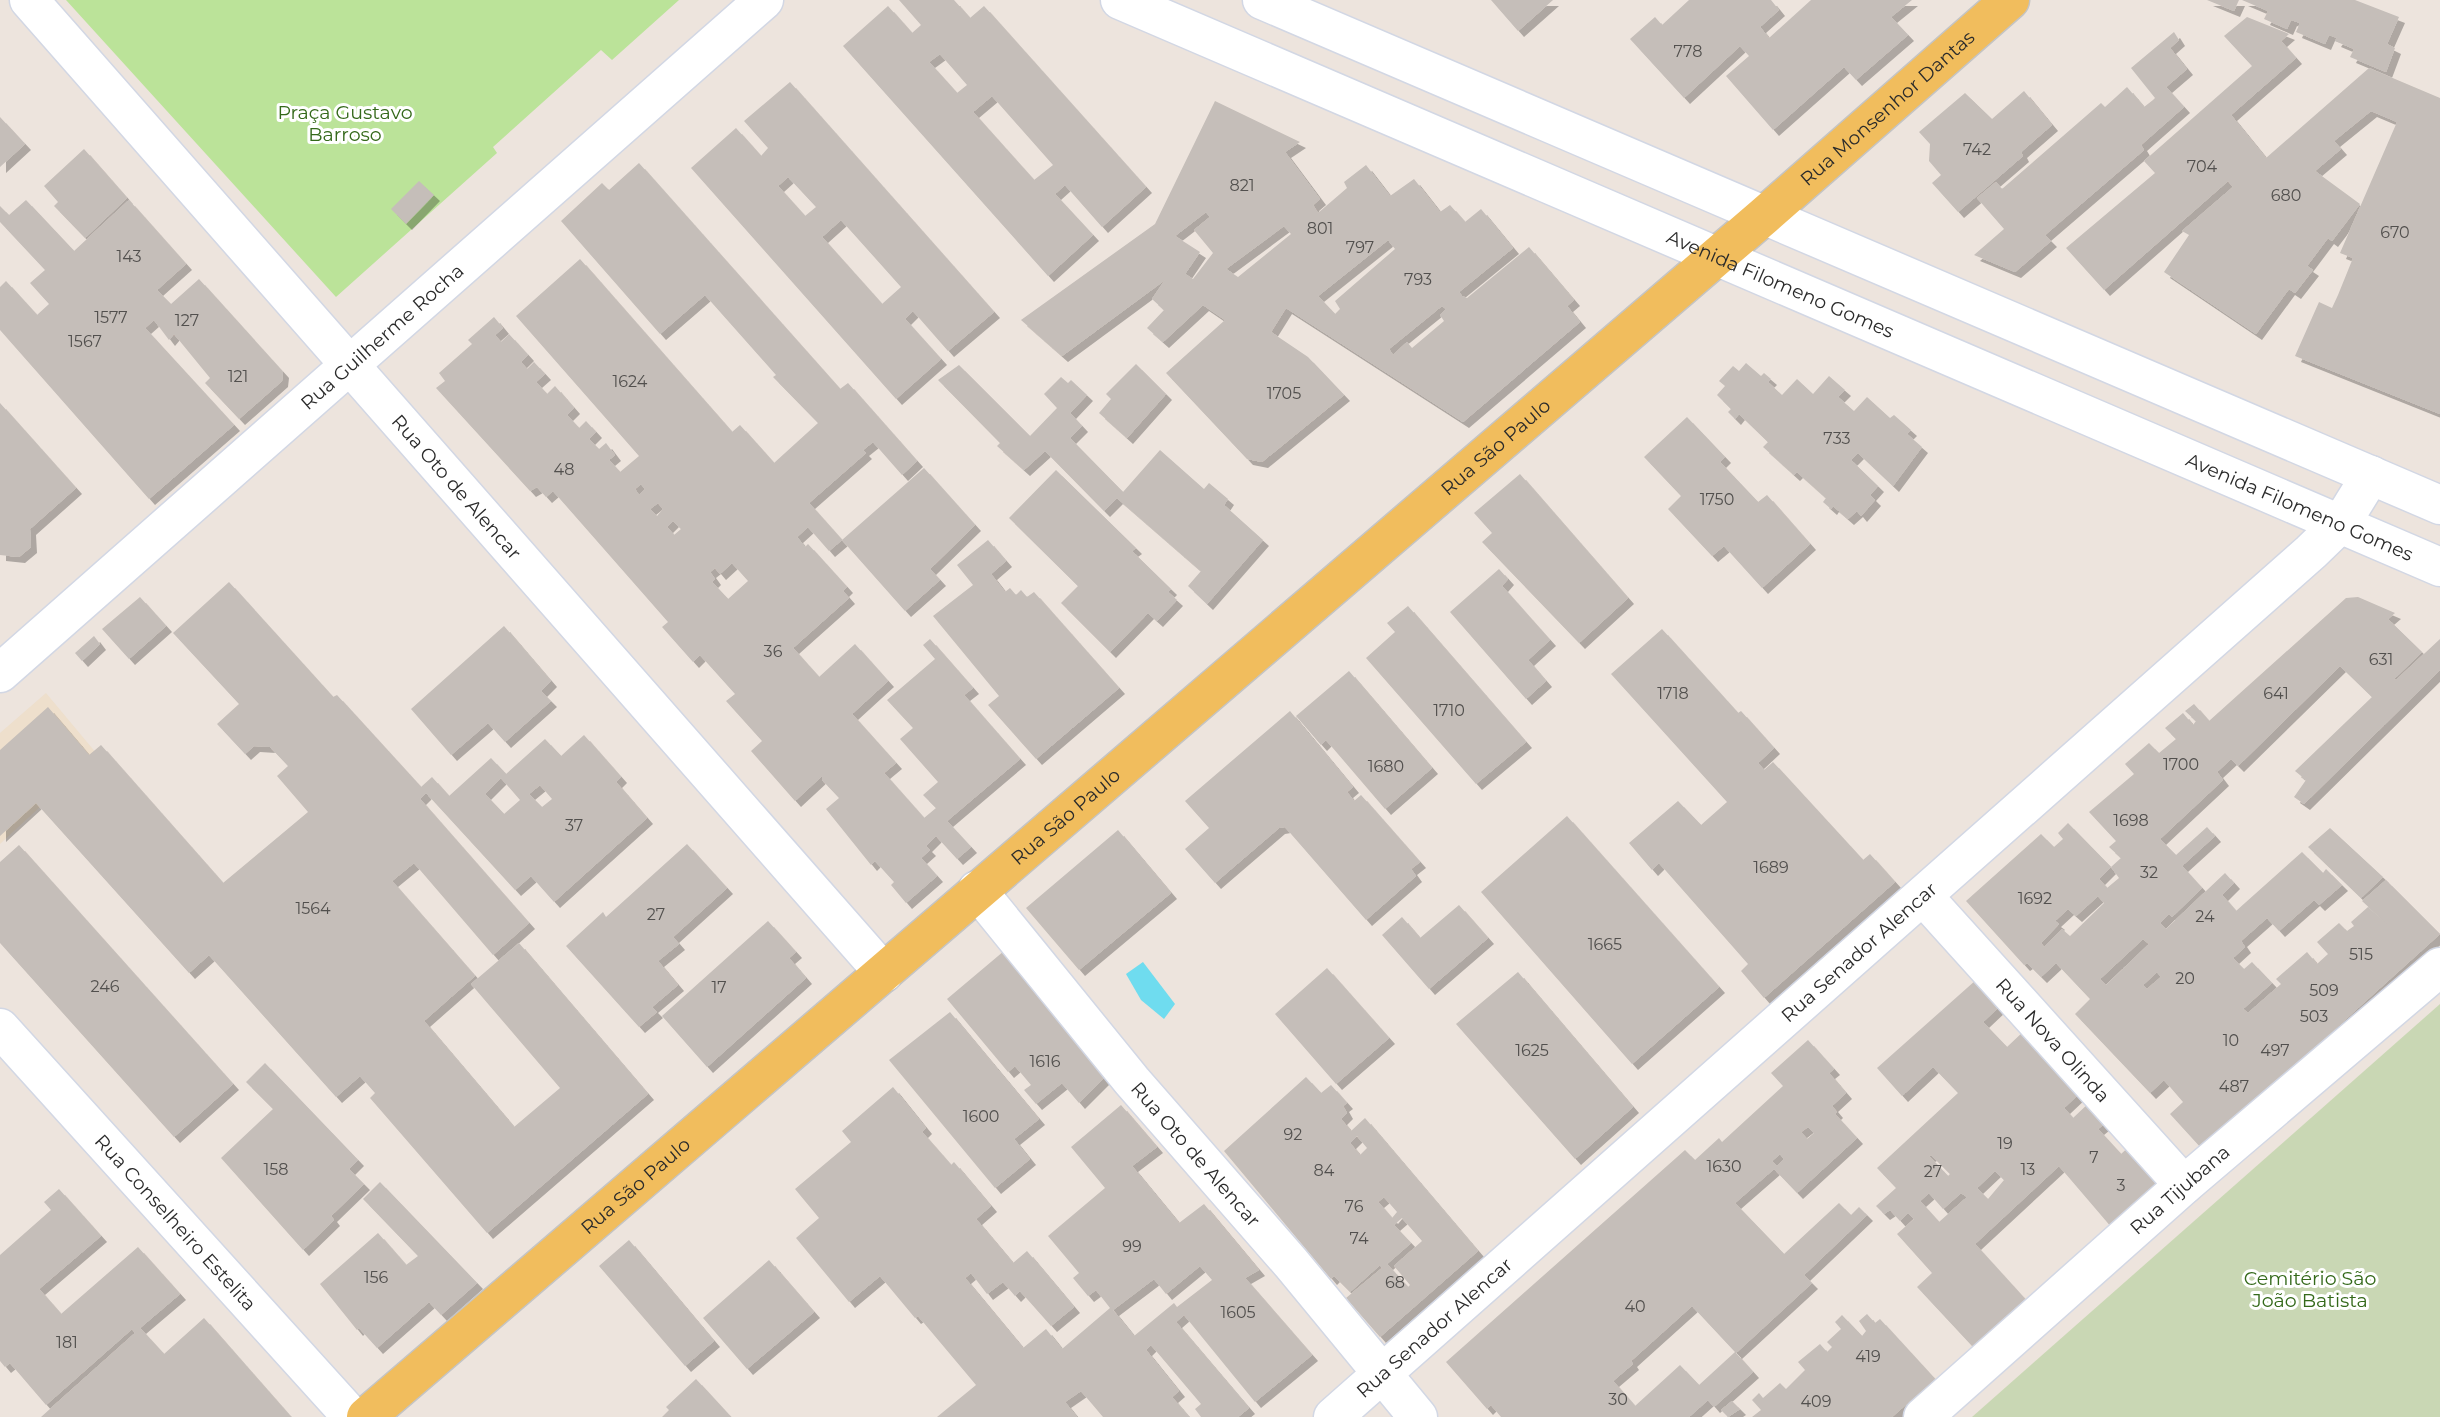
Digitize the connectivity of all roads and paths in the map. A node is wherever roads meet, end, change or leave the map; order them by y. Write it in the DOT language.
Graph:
graph roads {
  1 [pos="29,0"];
  2 [pos="764,0"];
  3 [pos="1120,0"];
  4 [pos="1262,0"];
  5 [pos="2010,0"];
  6 [pos="1764,216"];
  7 [pos="1716,257"];
  8 [pos="349,366"];
  9 [pos="2371,475"];
  10 [pos="2440,505"];
  11 [pos="2342,522"];
  12 [pos="2440,567"];
  13 [pos="0,673"];
  14 [pos="977,890"];
  15 [pos="1923,896"];
  16 [pos="2440,967"];
  17 [pos="884,973"];
  18 [pos="0,1028"];
  19 [pos="2184,1185"];
  20 [pos="1381,1374"];
  21 [pos="352,1417"];
  22 [pos="366,1417"];
  23 [pos="1333,1417"];
  24 [pos="1418,1417"];
  25 [pos="1923,1417"];
  1 -- 8 [label="street, Rua Oto de Alencar"];
  2 -- 8 [label="street, Rua Guilherme Rocha"];
  3 -- 7 [label="street, Avenida Filomeno Gomes"];
  4 -- 6 [label="street"];
  5 -- 6 [label="main road, Rua Monsenhor Dantas"];
  6 -- 7 [label="main road, Rua São Paulo"];
  6 -- 9 [label="street"];
  7 -- 11 [label="street, Avenida Filomeno Gomes"];
  7 -- 14 [label="main road, Rua São Paulo"];
  8 -- 13 [label="street, Rua Guilherme Rocha"];
  8 -- 17 [label="street, Rua Oto de Alencar"];
  9 -- 10 [label="street"];
  9 -- 11 [label="street, Rua Senador Alencar"];
  11 -- 12 [label="street, Avenida Filomeno Gomes"];
  11 -- 15 [label="street, Rua Senador Alencar"];
  14 -- 17 [label="main road, Rua São Paulo"];
  14 -- 20 [label="street, Rua Oto de Alencar"];
  15 -- 19 [label="street, Rua Nova Olinda"];
  15 -- 20 [label="street, Rua Senador Alencar"];
  16 -- 19 [label="street, Rua Tijubana"];
  17 -- 22 [label="main road, Rua São Paulo"];
  18 -- 21 [label="street, Rua Conselheiro Estelita"];
  19 -- 25 [label="street, Rua Tijubana"];
  20 -- 23 [label="street, Rua Senador Alencar"];
  20 -- 24 [label="street, Rua Oto de Alencar"];
}
